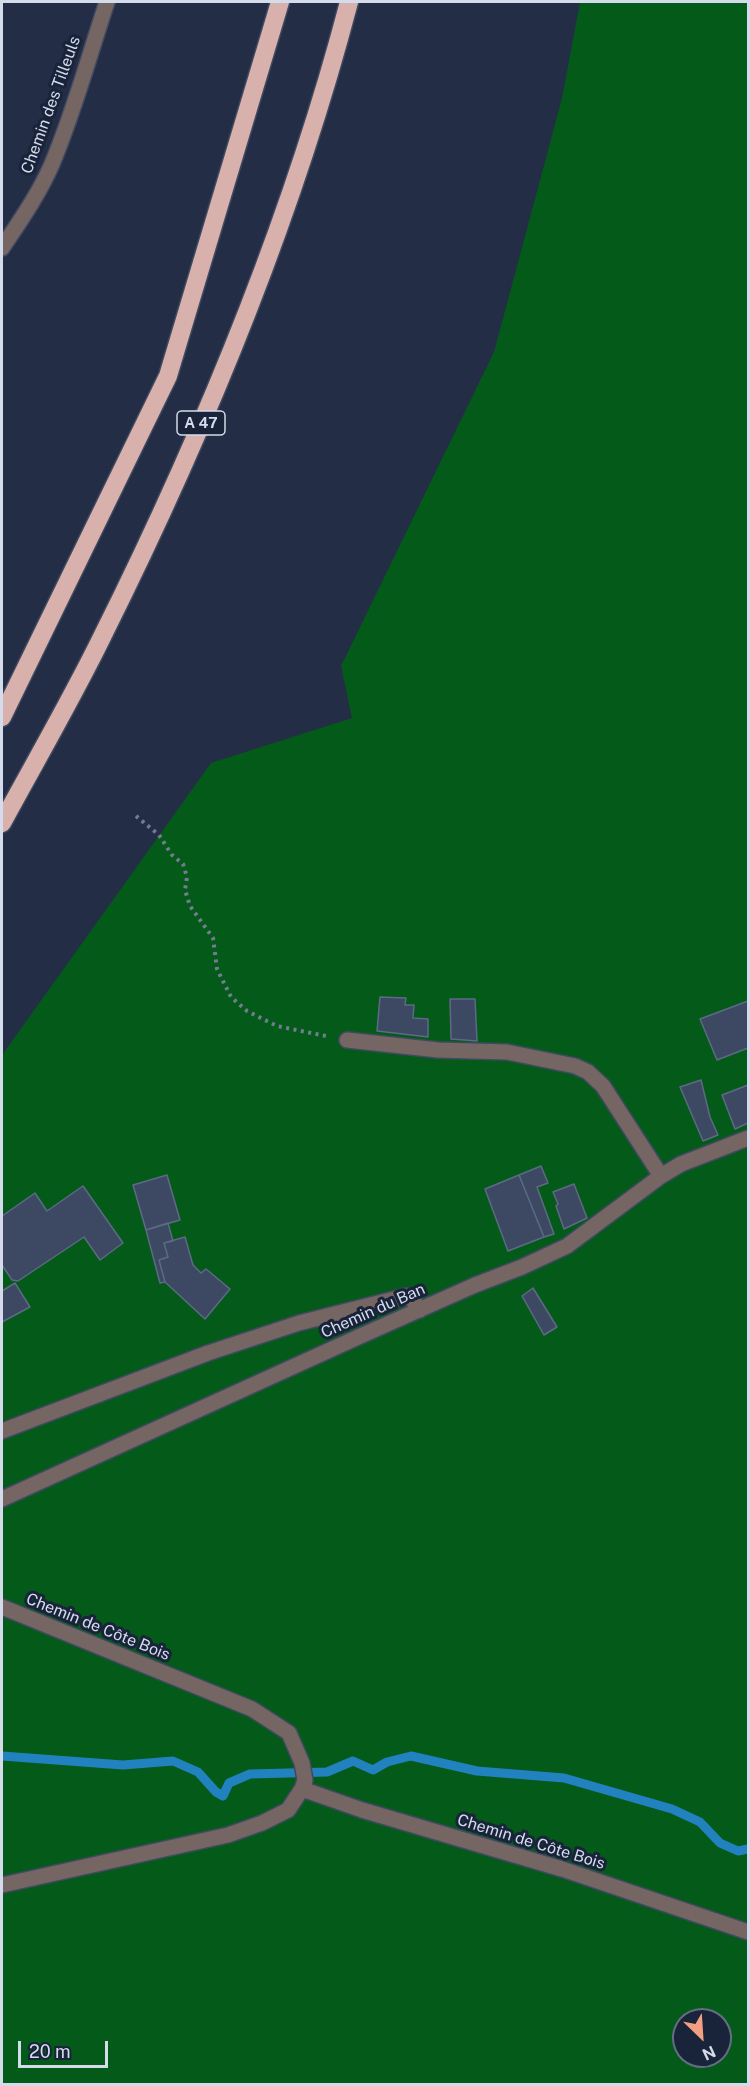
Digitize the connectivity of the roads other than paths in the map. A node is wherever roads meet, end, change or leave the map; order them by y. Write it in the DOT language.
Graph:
graph roads {
  1 [pos="106,2"];
  2 [pos="280,2"];
  3 [pos="349,2"];
  4 [pos="2,248"];
  5 [pos="2,717"];
  6 [pos="2,823"];
  7 [pos="347,1040"];
  8 [pos="748,1138"];
  9 [pos="662,1176"];
  10 [pos="420,1310"];
  11 [pos="2,1431"];
  12 [pos="2,1499"];
  13 [pos="2,1607"];
  14 [pos="303,1785"];
  15 [pos="2,1885"];
  16 [pos="748,1932"];
  1 -- 4 [label="street, Chemin des Tilleuls"];
  2 -- 5 [label="highway, A 47"];
  3 -- 6 [label="highway, A 47"];
  7 -- 9 [label="street"];
  8 -- 9 [label="street, Chemin du Ban"];
  9 -- 10 [label="street, Chemin du Ban"];
  10 -- 11 [label="street"];
  10 -- 12 [label="street, Chemin du Ban"];
  13 -- 14 [label="street, Chemin de Côte Bois"];
  14 -- 15 [label="street"];
  14 -- 16 [label="street, Chemin de Côte Bois"];
}
